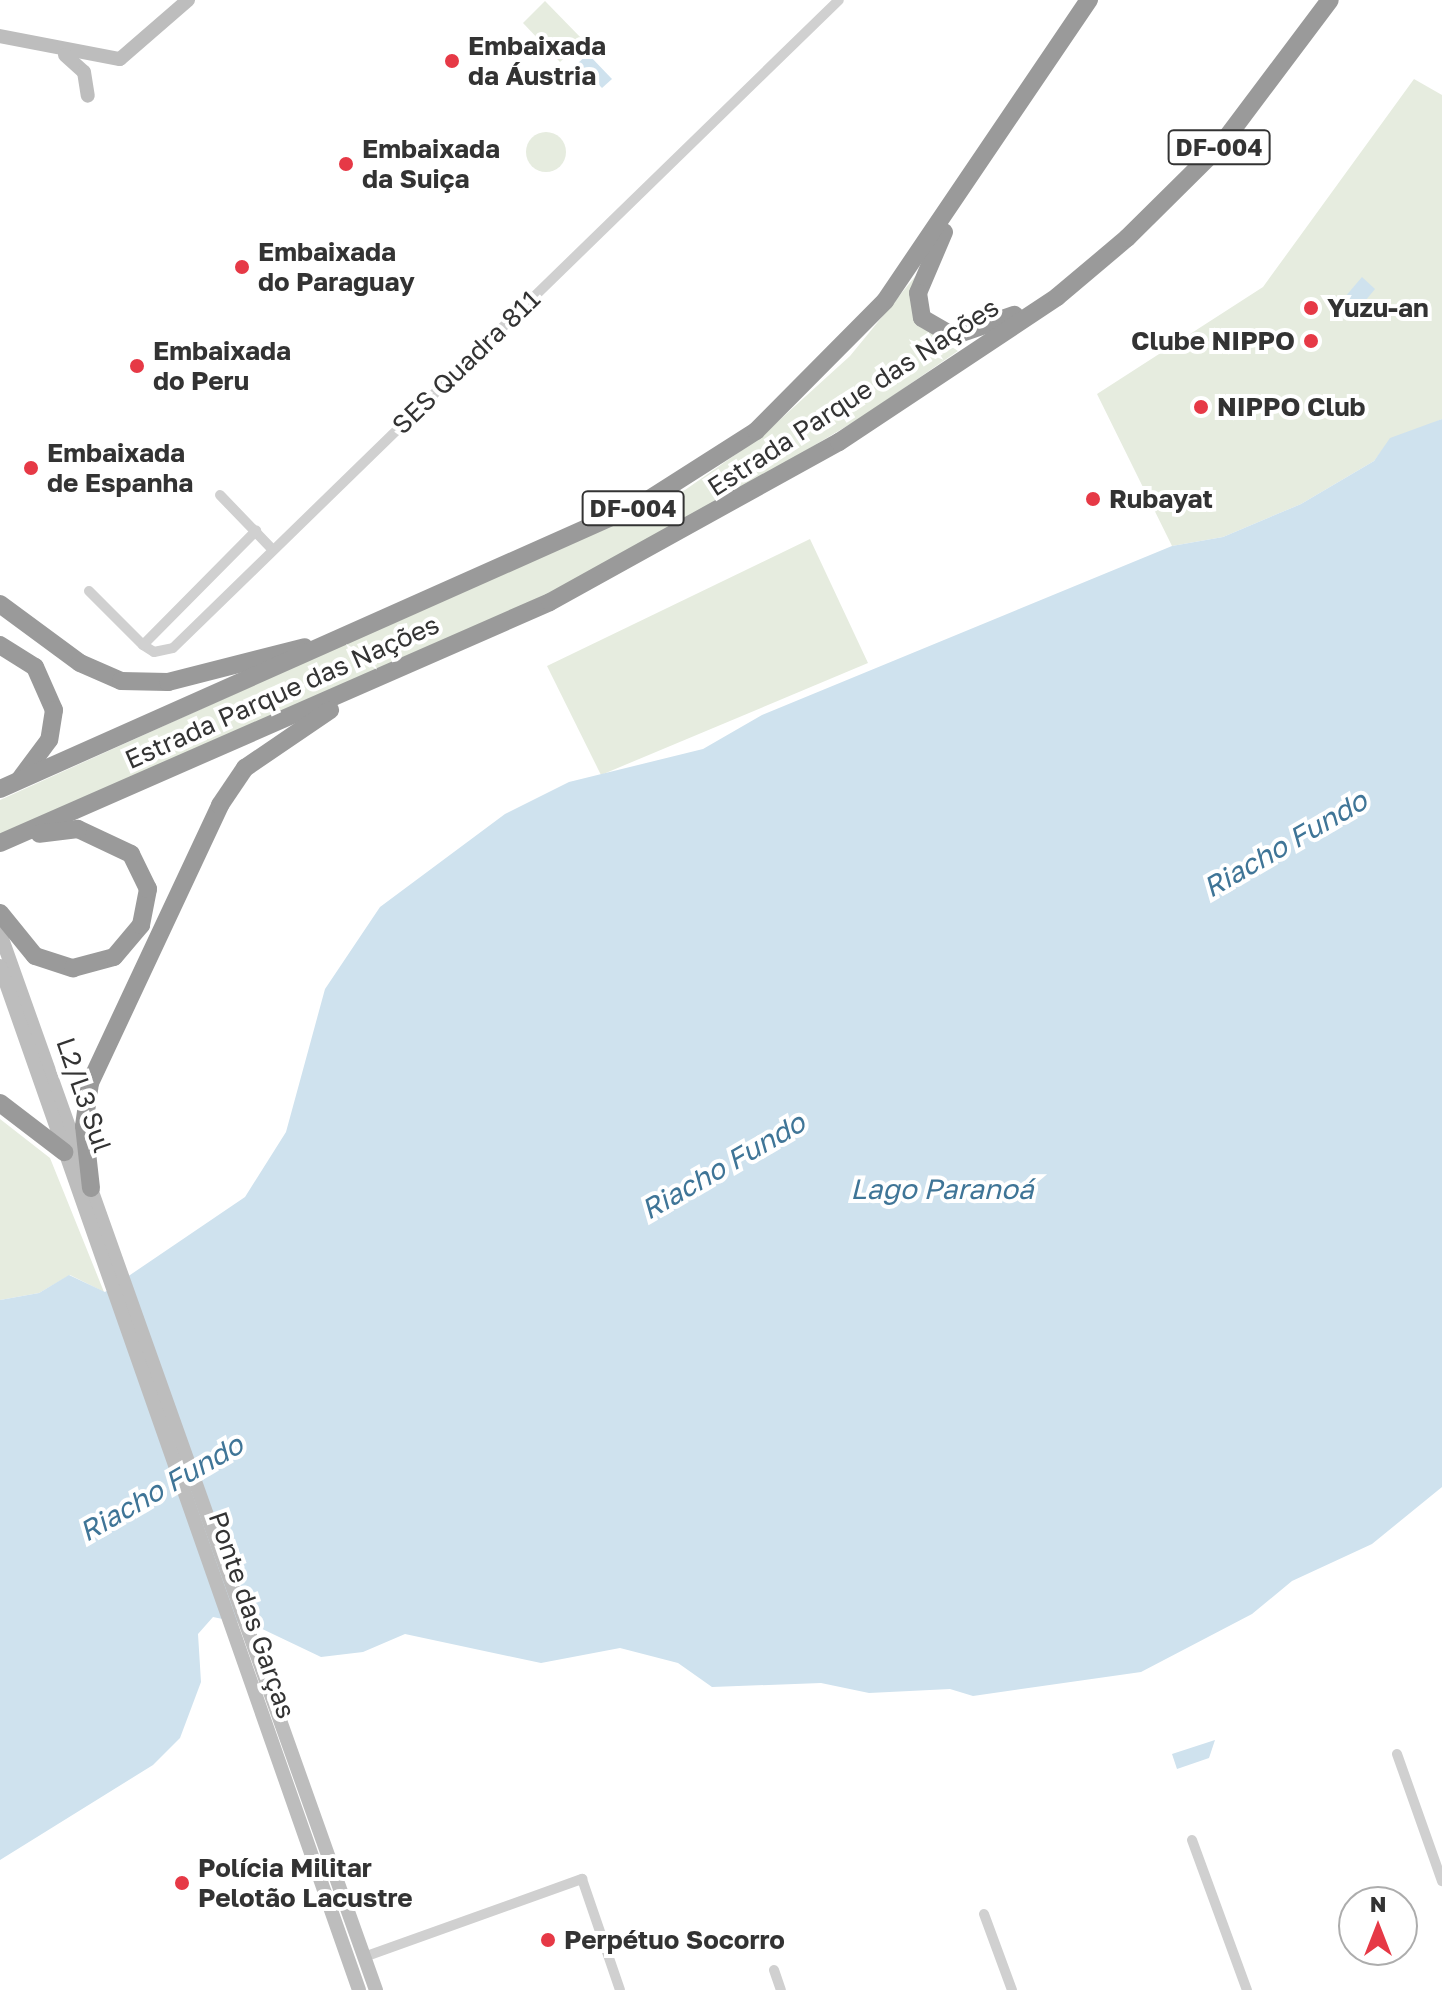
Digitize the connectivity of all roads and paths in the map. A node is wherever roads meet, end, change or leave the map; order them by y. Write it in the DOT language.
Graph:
graph roads {
  1 [pos="188,0"];
  2 [pos="839,0"];
  3 [pos="1089,0"];
  4 [pos="1330,0"];
  5 [pos="0,36"];
  6 [pos="62,53"];
  7 [pos="88,96"];
  8 [pos="961,193"];
  9 [pos="1057,297"];
  10 [pos="220,495"];
  11 [pos="256,531"];
  12 [pos="273,550"];
  13 [pos="89,591"];
  14 [pos="0,604"];
  15 [pos="340,641"];
  16 [pos="0,645"];
  17 [pos="143,645"];
  18 [pos="390,673"];
  19 [pos="18,781"];
  20 [pos="0,789"];
  21 [pos="0,844"];
  22 [pos="0,913"];
  23 [pos="0,933"];
  24 [pos="0,966"];
  25 [pos="0,1103"];
  26 [pos="64,1152"];
  27 [pos="91,1188"];
  28 [pos="101,1256"];
  29 [pos="121,1273"];
  30 [pos="250,1664"];
  31 [pos="1397,1754"];
  32 [pos="1192,1840"];
  33 [pos="1442,1881"];
  34 [pos="984,1914"];
  35 [pos="364,1957"];
  36 [pos="774,1970"];
  37 [pos="359,1990"];
  38 [pos="376,1990"];
  39 [pos="620,1990"];
  40 [pos="781,1990"];
  41 [pos="1012,1990"];
  42 [pos="1247,1990"];
  1 -- 6 [label="main road"];
  2 -- 12 [label="street, SES Quadra 811"];
  3 -- 8 [label="highway, Estrada Parque das Nações / DF-004"];
  4 -- 9 [label="highway, Estrada Parque das Nações / DF-004"];
  5 -- 6 [label="main road"];
  6 -- 7 [label="main road"];
  8 -- 9 [label="highway"];
  8 -- 15 [label="highway, Estrada Parque das Nações / DF-004"];
  9 -- 18 [label="highway, Estrada Parque das Nações / DF-004"];
  10 -- 11 [label="street"];
  11 -- 12 [label="street"];
  11 -- 17 [label="street"];
  12 -- 17 [label="street, SES Quadra 811"];
  13 -- 17 [label="street"];
  14 -- 15 [label="highway"];
  15 -- 19 [label="highway, Estrada Parque das Nações / DF-004"];
  16 -- 19 [label="highway"];
  18 -- 21 [label="highway, Estrada Parque das Nações / DF-004"];
  18 -- 27 [label="highway"];
  19 -- 20 [label="highway, Estrada Parque das Nações / DF-004"];
  21 -- 22 [label="highway"];
  23 -- 27 [label="main road, L2/L3 Sul"];
  24 -- 26 [label="main road, L2/L3 Sul"];
  25 -- 26 [label="highway"];
  26 -- 28 [label="main road, L2/L3 Sul"];
  27 -- 29 [label="main road, L2/L3 Sul"];
  28 -- 30 [label="main road, Ponte das Garças"];
  29 -- 30 [label="main road, Ponte das Garças"];
  30 -- 35 [label="main road, Ponte das Garças"];
  30 -- 37 [label="main road, Ponte das Garças"];
  31 -- 33 [label="street"];
  32 -- 42 [label="street"];
  34 -- 41 [label="street"];
  35 -- 38 [label="main road, Ponte das Garças"];
  35 -- 39 [label="street"];
  36 -- 40 [label="street"];
}
